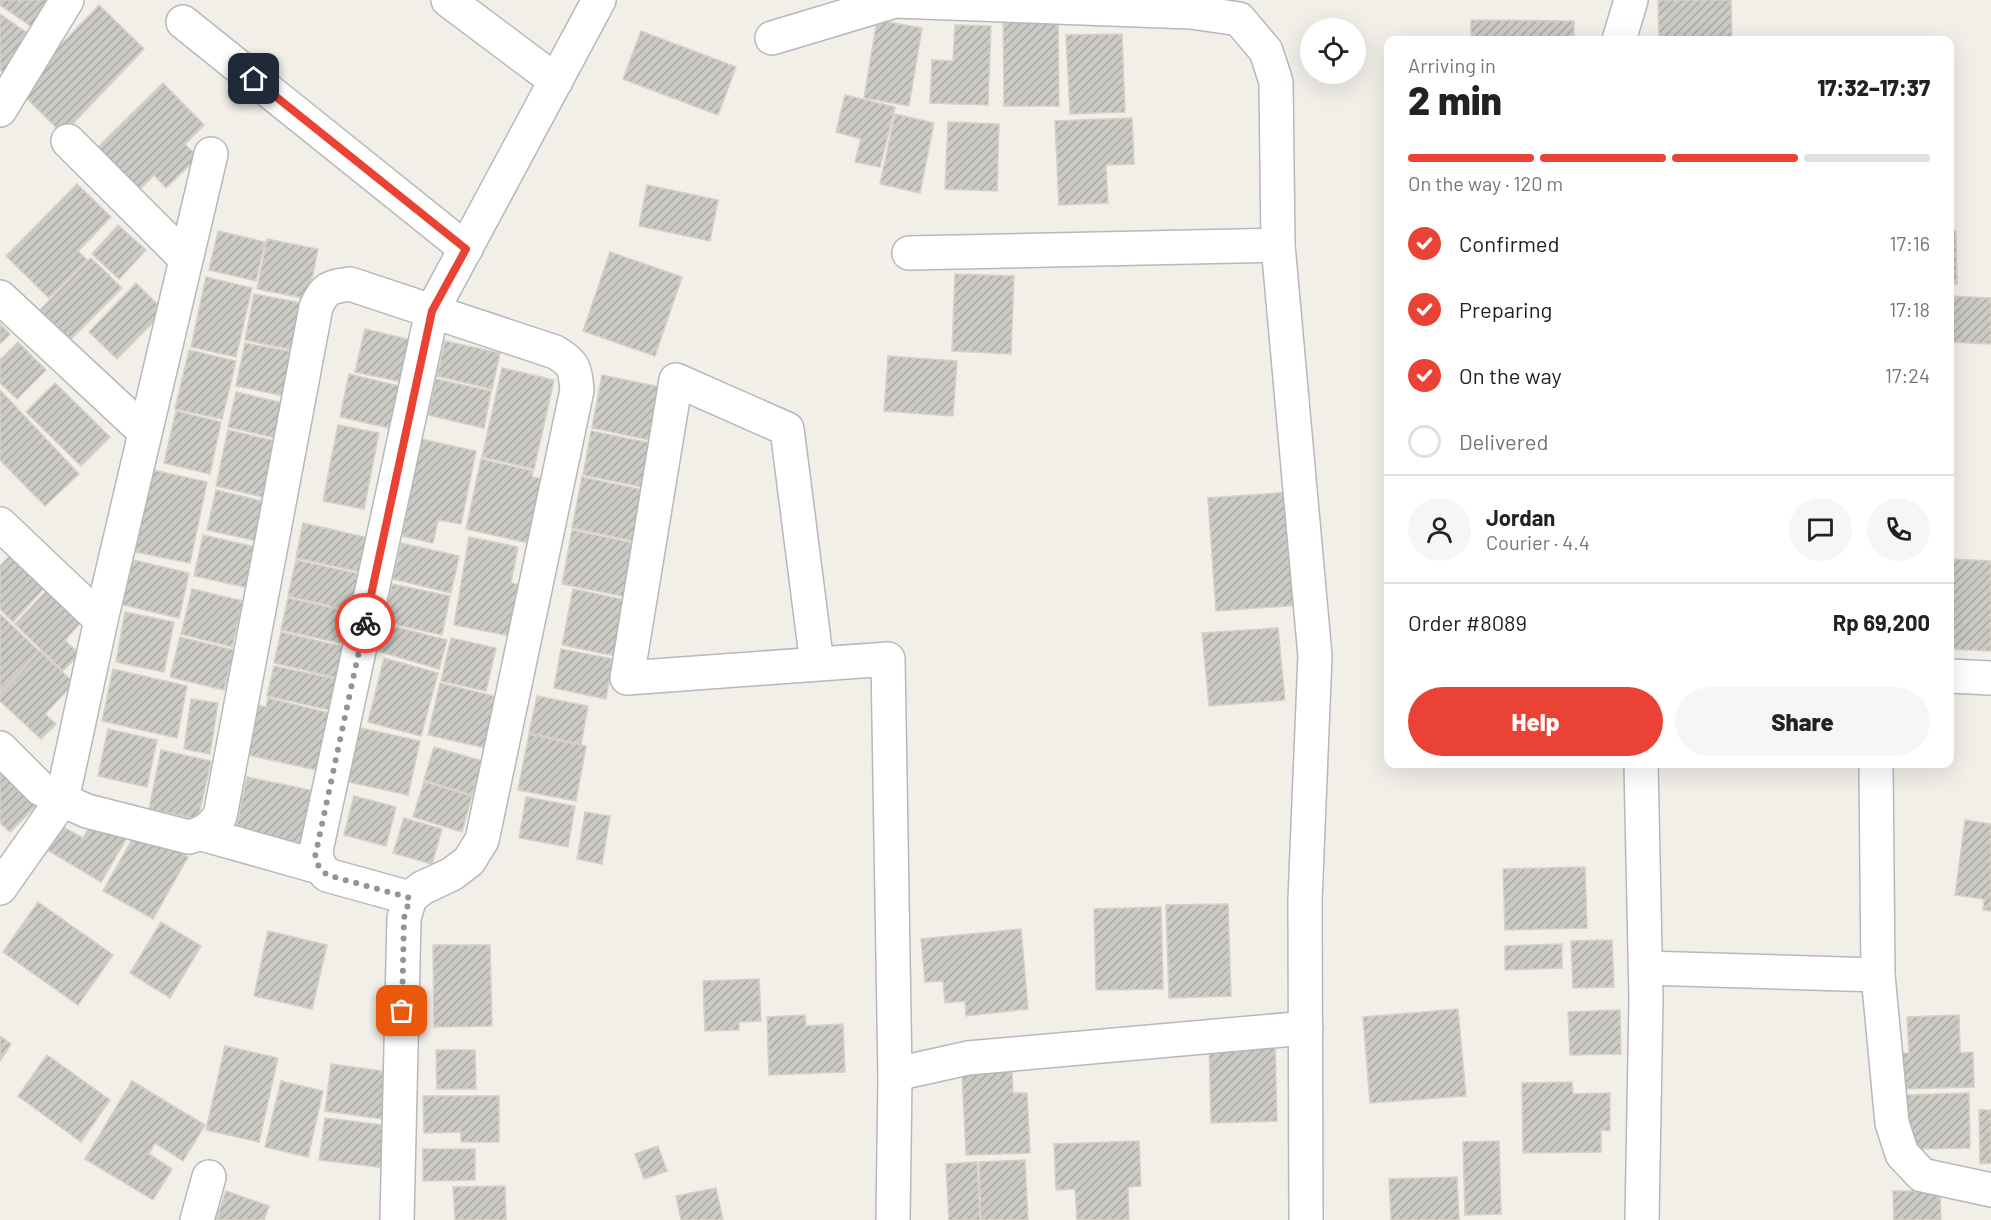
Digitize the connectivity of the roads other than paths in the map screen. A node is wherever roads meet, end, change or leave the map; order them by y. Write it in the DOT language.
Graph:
graph roads {
  1 [pos="67,0"];
  2 [pos="448,0"];
  3 [pos="599,0"];
  4 [pos="1631,0"];
  5 [pos="880,3"];
  6 [pos="1103,5"];
  7 [pos="183,22"];
  8 [pos="1620,36"];
  9 [pos="772,38"];
  10 [pos="556,81"];
  11 [pos="0,111"];
  12 [pos="68,141"];
  13 [pos="211,154"];
  14 [pos="1278,245"];
  15 [pos="466,249"];
  16 [pos="909,253"];
  17 [pos="185,258"];
  18 [pos="0,297"];
  19 [pos="432,311"];
  20 [pos="145,432"];
  21 [pos="0,524"];
  22 [pos="101,620"];
  23 [pos="817,664"];
  24 [pos="1954,676"];
  25 [pos="1991,678"];
  26 [pos="0,748"];
  27 [pos="1641,768"];
  28 [pos="1876,768"];
  29 [pos="62,800"];
  30 [pos="202,834"];
  31 [pos="319,867"];
  32 [pos="0,888"];
  33 [pos="410,898"];
  34 [pos="1646,968"];
  35 [pos="1878,975"];
  36 [pos="1306,1028"];
  37 [pos="895,1077"];
  38 [pos="209,1178"];
  39 [pos="1991,1190"];
  40 [pos="197,1220"];
  41 [pos="397,1220"];
  42 [pos="893,1220"];
  43 [pos="1306,1220"];
  44 [pos="1642,1220"];
  1 -- 11 [label="street"];
  2 -- 10 [label="street"];
  3 -- 10 [label="street"];
  4 -- 8 [label="street"];
  5 -- 6 [label="street"];
  5 -- 9 [label="street"];
  6 -- 14 [label="street"];
  7 -- 15 [label="street"];
  10 -- 15 [label="street"];
  12 -- 17 [label="street"];
  13 -- 17 [label="street"];
  14 -- 16 [label="street"];
  14 -- 36 [label="street"];
  15 -- 19 [label="street"];
  17 -- 20 [label="street"];
  18 -- 20 [label="street"];
  19 -- 30 [label="street"];
  19 -- 31 [label="street"];
  19 -- 33 [label="street"];
  20 -- 22 [label="street"];
  21 -- 22 [label="street"];
  22 -- 29 [label="street"];
  23 -- 23 [label="street"];
  23 -- 37 [label="street"];
  24 -- 25 [label="street"];
  26 -- 29 [label="street"];
  27 -- 34 [label="street"];
  28 -- 35 [label="street"];
  29 -- 30 [label="street"];
  29 -- 32 [label="street"];
  30 -- 31 [label="street"];
  31 -- 33 [label="street"];
  33 -- 41 [label="street"];
  34 -- 35 [label="street"];
  34 -- 44 [label="street"];
  35 -- 39 [label="street"];
  36 -- 37 [label="street"];
  36 -- 43 [label="street"];
  37 -- 42 [label="street"];
  38 -- 40 [label="street"];
}
